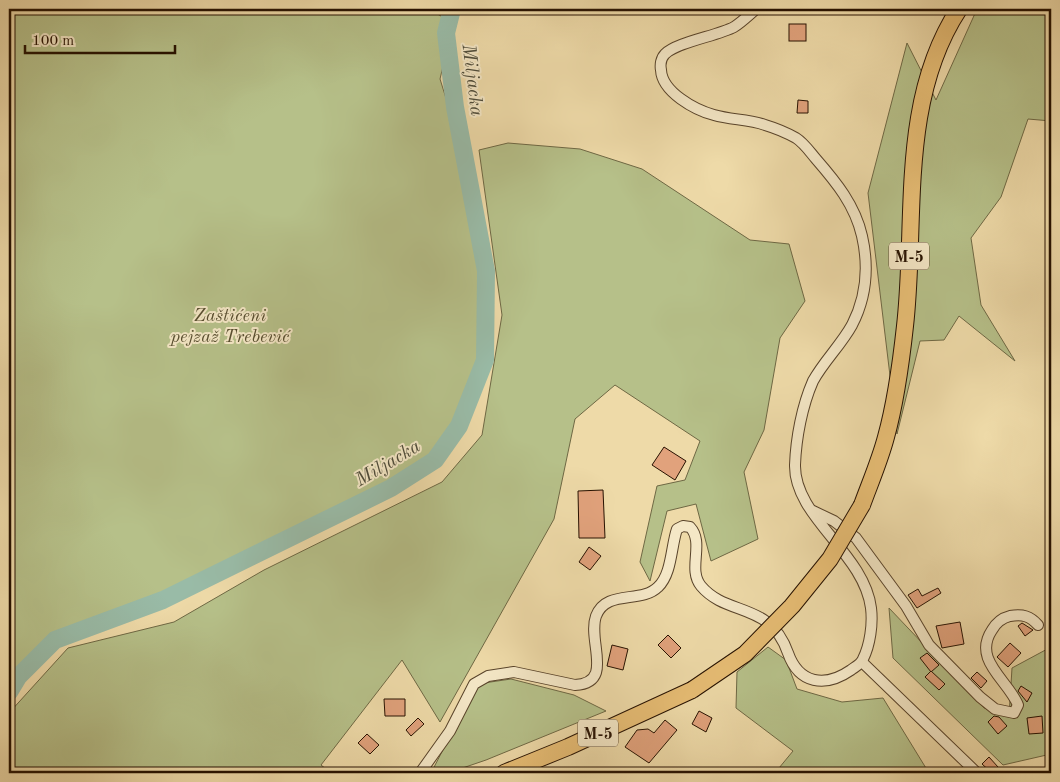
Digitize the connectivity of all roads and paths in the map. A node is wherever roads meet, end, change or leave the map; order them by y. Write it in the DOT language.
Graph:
graph roads {
  1 [pos="756,9"];
  2 [pos="960,9"];
  3 [pos="812,510"];
  4 [pos="1038,625"];
  5 [pos="862,662"];
  6 [pos="420,773"];
  7 [pos="504,773"];
  8 [pos="977,773"];
  1 -- 3 [label="street"];
  2 -- 7 [label="main road, M-5, bridge"];
  3 -- 4 [label="street"];
  3 -- 5 [label="street"];
  5 -- 6 [label="street"];
  5 -- 8 [label="street"];
}
